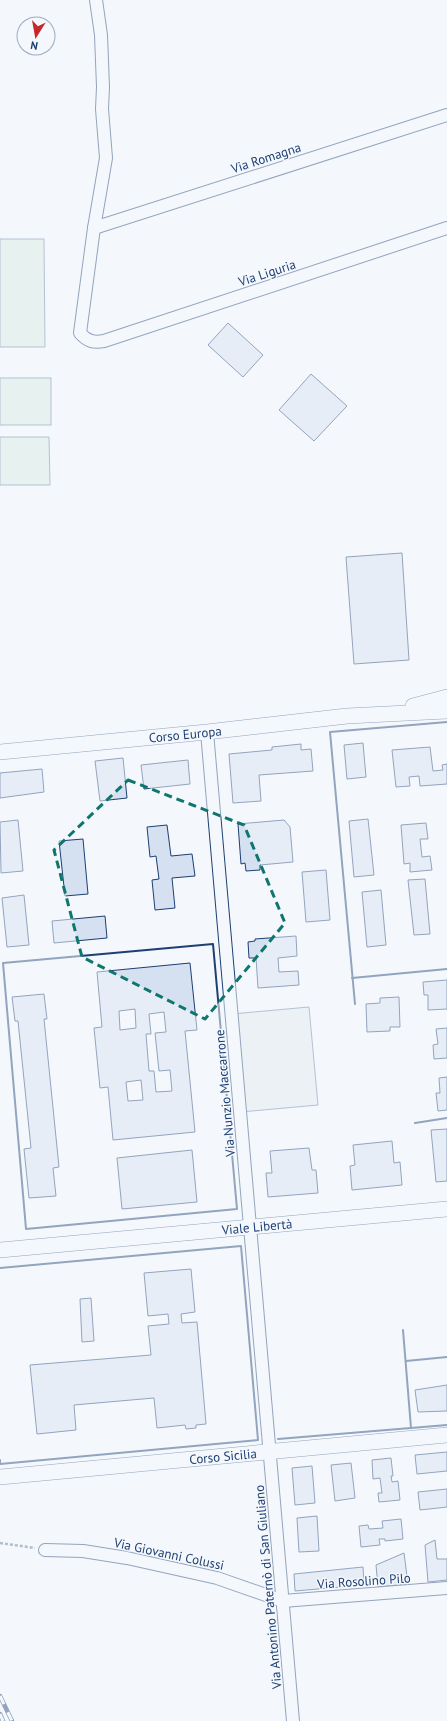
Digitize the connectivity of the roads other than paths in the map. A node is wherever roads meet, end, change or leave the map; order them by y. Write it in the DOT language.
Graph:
graph roads {
  1 [pos="96,0"];
  2 [pos="447,115"];
  3 [pos="94,228"];
  4 [pos="447,228"];
  5 [pos="447,697"];
  6 [pos="447,711"];
  7 [pos="371,715"];
  8 [pos="207,732"];
  9 [pos="0,752"];
  10 [pos="447,1209"];
  11 [pos="251,1227"];
  12 [pos="0,1250"];
  13 [pos="447,1436"];
  14 [pos="270,1451"];
  15 [pos="0,1477"];
  16 [pos="45,1550"];
  17 [pos="447,1588"];
  18 [pos="283,1601"];
  19 [pos="293,1721"];
  1 -- 3 [label="street"];
  2 -- 3 [label="street, Via Romagna"];
  3 -- 4 [label="street, Via Liguria"];
  5 -- 7 [label="street"];
  6 -- 7 [label="street"];
  7 -- 8 [label="street, Corso Europa"];
  8 -- 9 [label="street, Corso Europa"];
  8 -- 11 [label="street, Via Nunzio Maccarrone"];
  10 -- 11 [label="street, Viale Libertà"];
  11 -- 12 [label="street, Viale Libertà"];
  11 -- 14 [label="street, Via Nunzio Maccarrone"];
  13 -- 14 [label="street, Corso Sicilia"];
  14 -- 15 [label="street, Corso Sicilia"];
  14 -- 18 [label="street, Via Antonino Paternò di San Giuliano"];
  16 -- 18 [label="street, Via Giovanni Colussi"];
  17 -- 18 [label="street, Via Rosolino Pilo"];
  18 -- 19 [label="street, Via Antonino Paternò di San Giuliano"];
}
